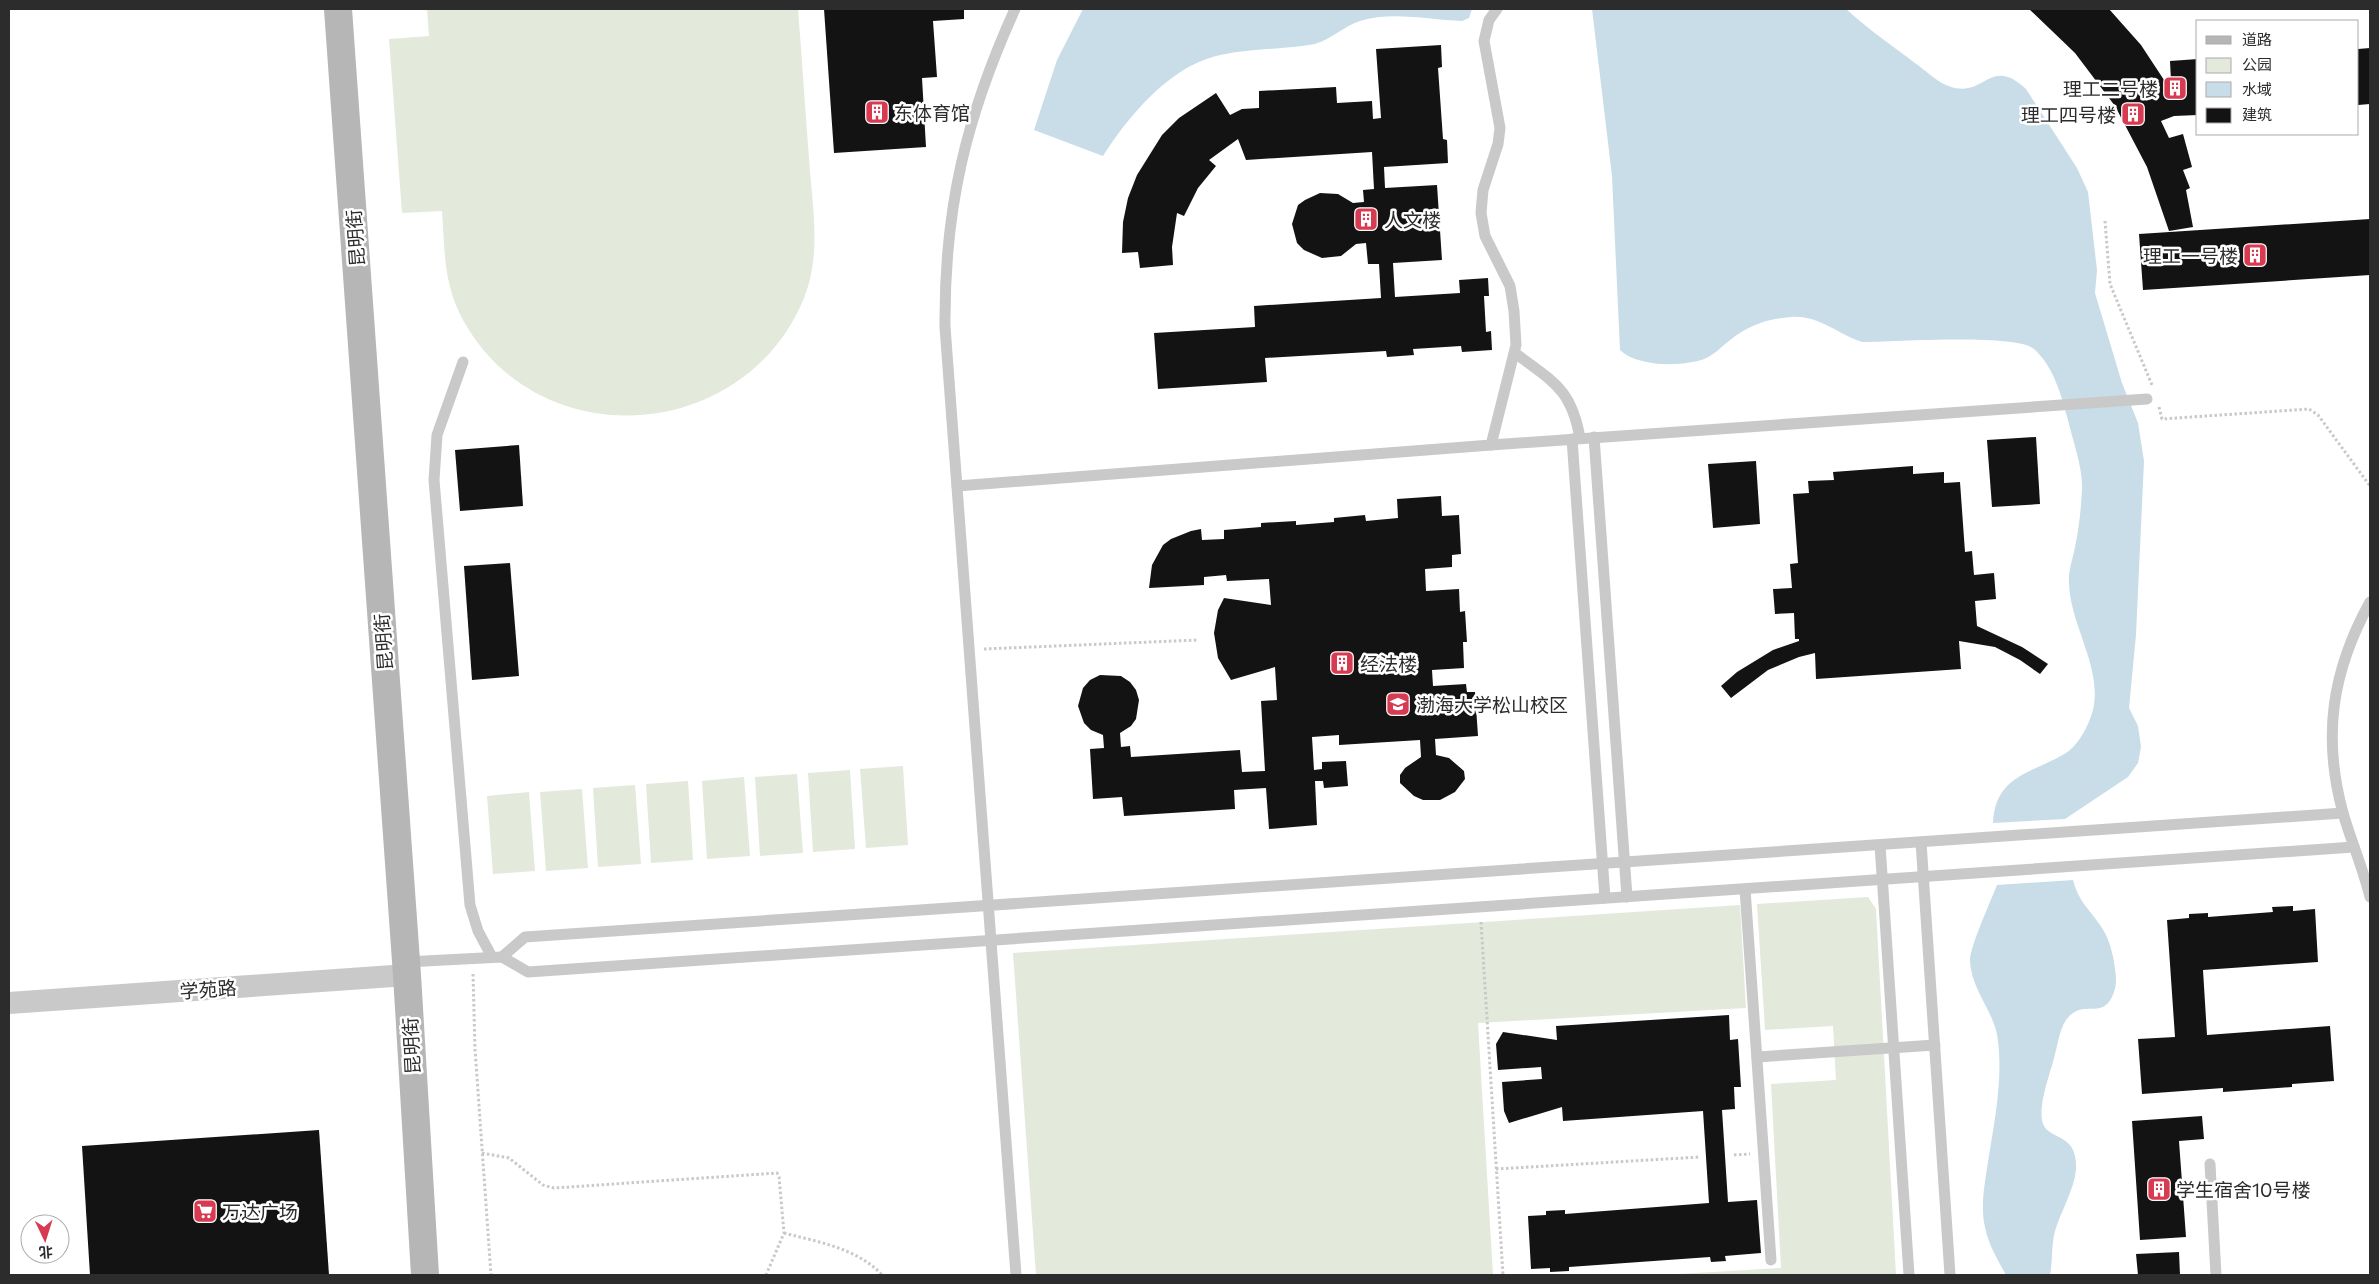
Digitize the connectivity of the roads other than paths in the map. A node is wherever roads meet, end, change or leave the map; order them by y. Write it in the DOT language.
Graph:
graph roads {
  1 [pos="338,9"];
  2 [pos="1015,9"];
  3 [pos="1497,9"];
  4 [pos="1515,353"];
  5 [pos="463,362"];
  6 [pos="2146,399"];
  7 [pos="1594,437"];
  8 [pos="1576,439"];
  9 [pos="1491,445"];
  10 [pos="957,486"];
  11 [pos="2370,602"];
  12 [pos="2343,813"];
  13 [pos="1921,842"];
  14 [pos="1880,845"];
  15 [pos="2354,847"];
  16 [pos="1625,862"];
  17 [pos="1602,863"];
  18 [pos="1923,877"];
  19 [pos="1882,879"];
  20 [pos="1745,889"];
  21 [pos="1627,897"];
  22 [pos="2370,897"];
  23 [pos="1605,898"];
  24 [pos="988,906"];
  25 [pos="991,941"];
  26 [pos="497,957"];
  27 [pos="407,968"];
  28 [pos="9,1003"];
  29 [pos="1935,1045"];
  30 [pos="1894,1048"];
  31 [pos="1757,1057"];
  32 [pos="2210,1164"];
  33 [pos="1771,1260"];
  34 [pos="424,1275"];
  35 [pos="1016,1275"];
  36 [pos="1909,1275"];
  37 [pos="1950,1275"];
  38 [pos="2216,1275"];
  1 -- 27 [label="street, 昆明街"];
  2 -- 10 [label="lane"];
  3 -- 4 [label="lane"];
  4 -- 8 [label="lane"];
  4 -- 9 [label="lane"];
  5 -- 26 [label="lane"];
  6 -- 7 [label="lane"];
  7 -- 8 [label="lane"];
  7 -- 16 [label="lane"];
  8 -- 9 [label="lane"];
  8 -- 17 [label="lane"];
  9 -- 10 [label="lane"];
  10 -- 24 [label="lane"];
  11 -- 12 [label="lane"];
  12 -- 13 [label="lane"];
  12 -- 15 [label="lane"];
  13 -- 14 [label="lane"];
  13 -- 18 [label="lane"];
  14 -- 16 [label="lane"];
  14 -- 19 [label="lane"];
  15 -- 18 [label="lane"];
  15 -- 22 [label="lane"];
  16 -- 17 [label="lane"];
  16 -- 21 [label="lane"];
  17 -- 23 [label="lane"];
  17 -- 24 [label="lane"];
  18 -- 19 [label="lane"];
  18 -- 29 [label="lane"];
  19 -- 20 [label="lane"];
  19 -- 30 [label="lane"];
  20 -- 21 [label="lane"];
  20 -- 31 [label="lane"];
  21 -- 23 [label="lane"];
  23 -- 25 [label="lane"];
  24 -- 25 [label="lane"];
  24 -- 26 [label="lane"];
  25 -- 26 [label="lane"];
  25 -- 35 [label="lane"];
  26 -- 27 [label="lane"];
  27 -- 28 [label="street, 学苑路"];
  27 -- 34 [label="street, 昆明街"];
  29 -- 30 [label="lane"];
  29 -- 37 [label="lane"];
  30 -- 31 [label="lane"];
  30 -- 36 [label="lane"];
  31 -- 33 [label="lane"];
  32 -- 38 [label="lane"];
}
